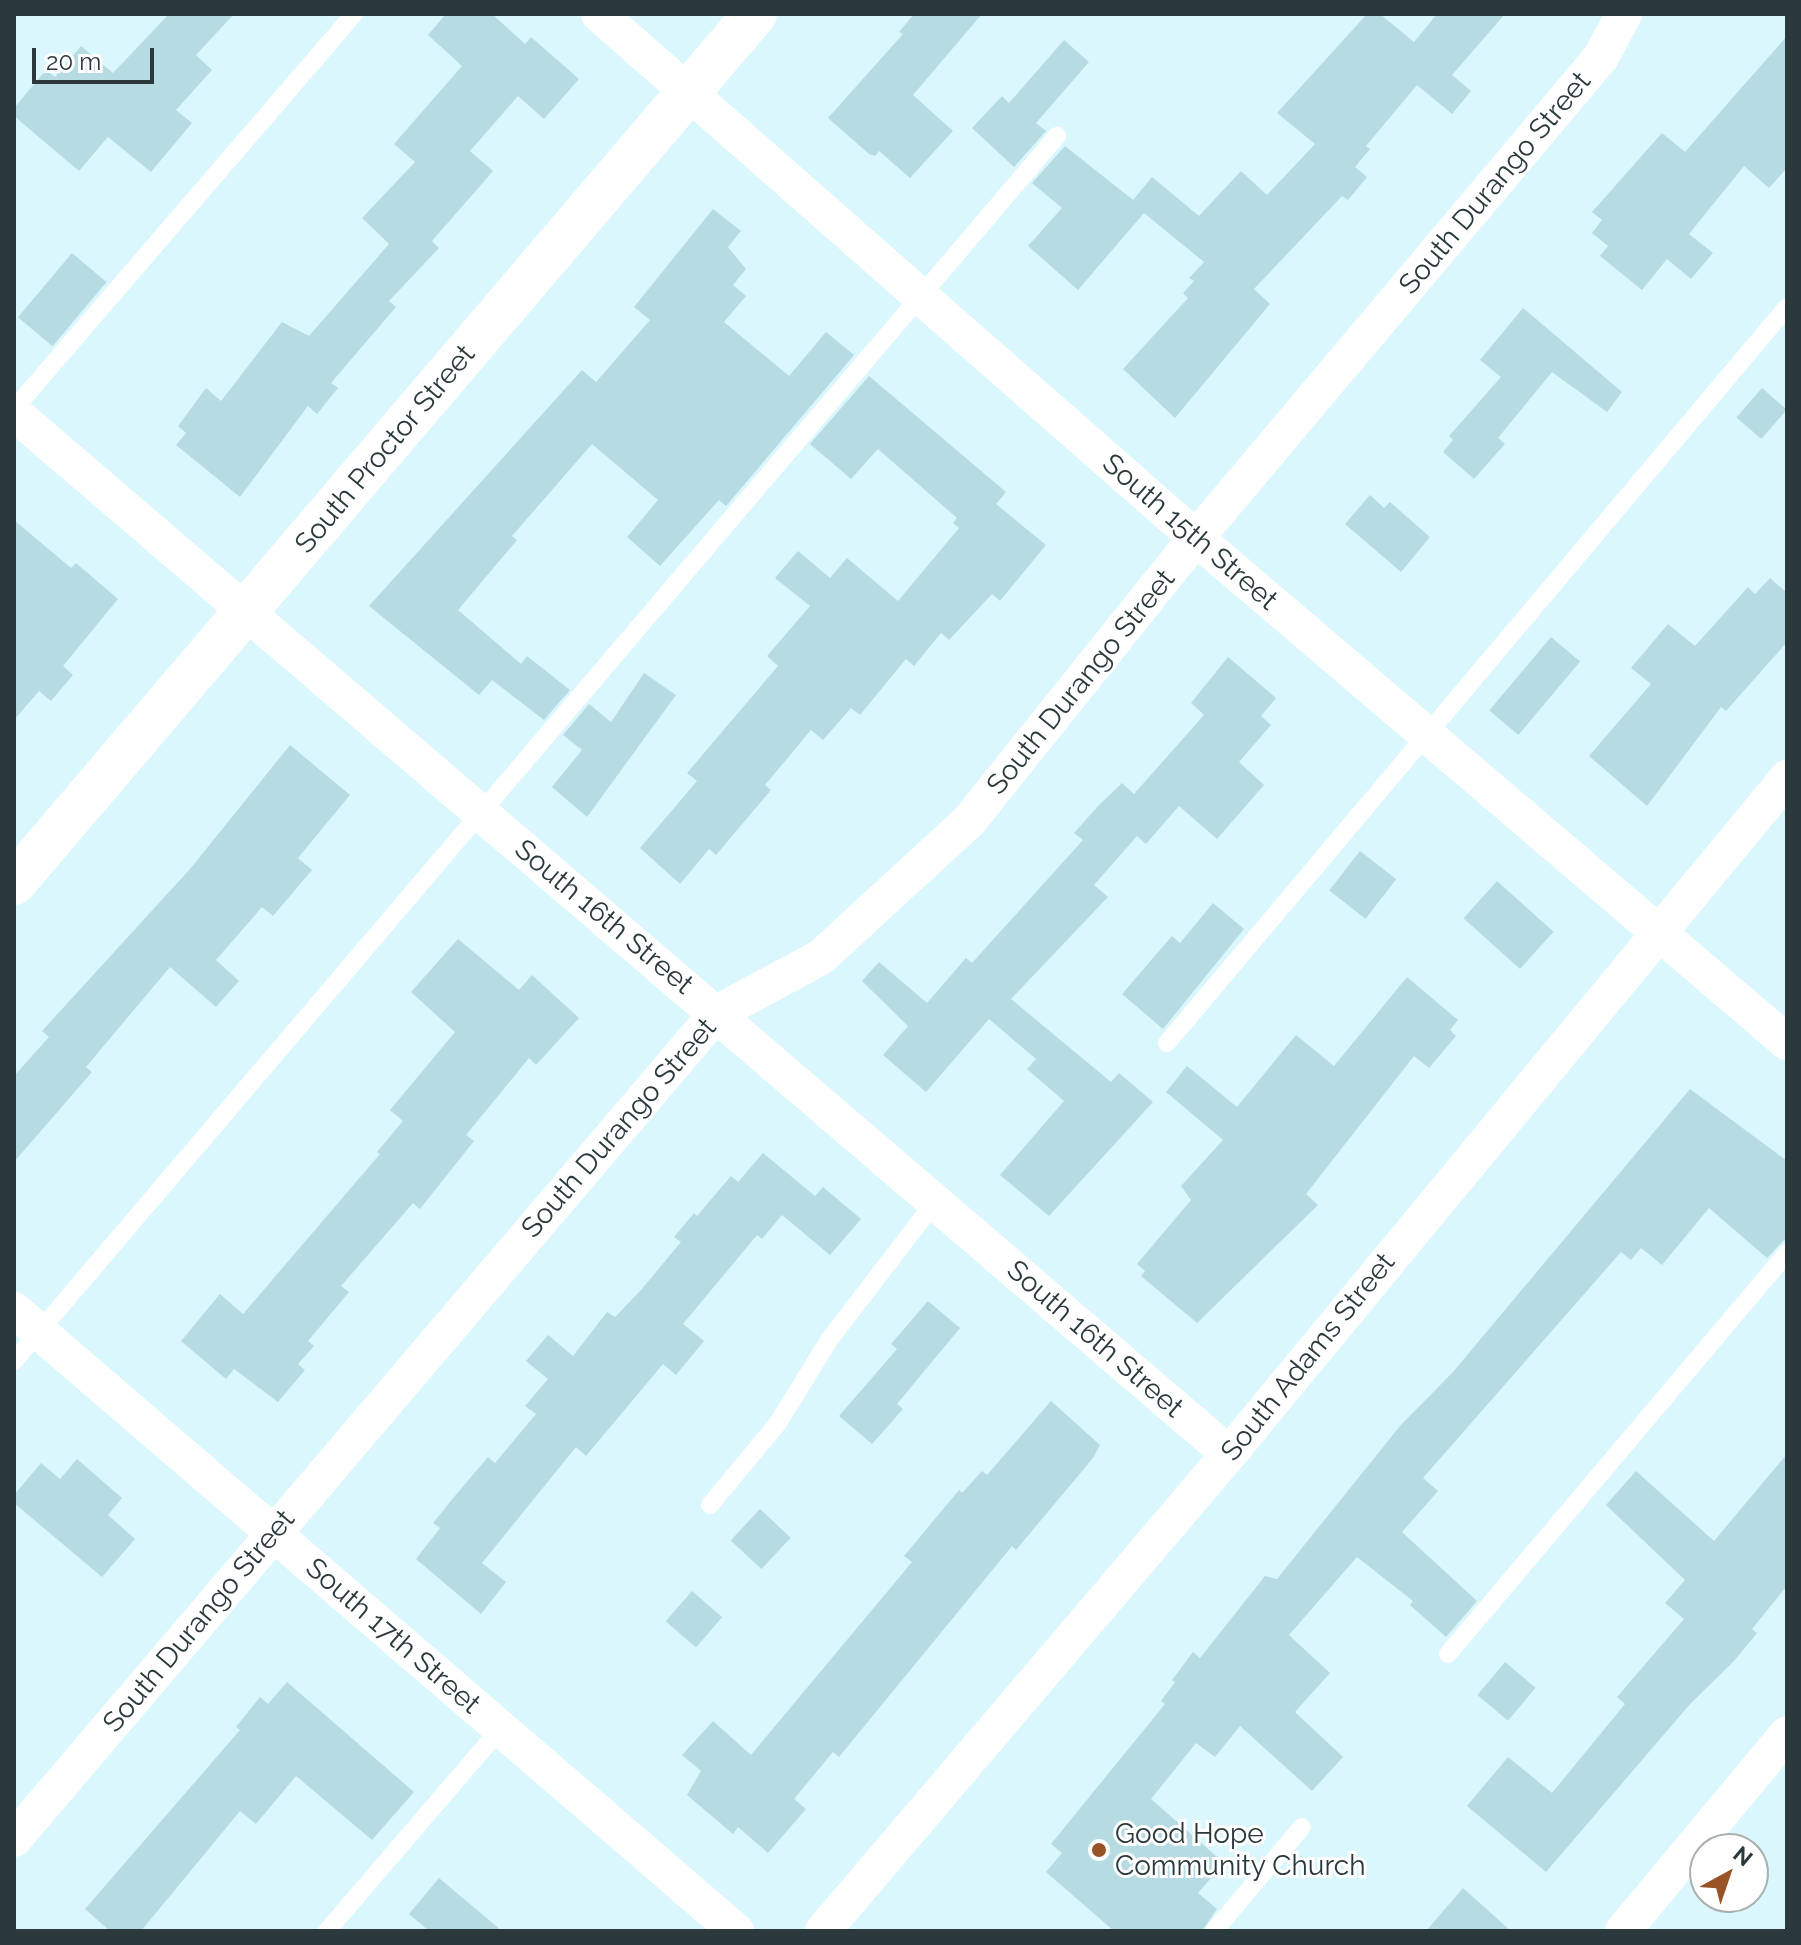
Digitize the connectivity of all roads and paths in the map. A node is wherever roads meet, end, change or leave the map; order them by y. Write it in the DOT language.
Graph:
graph roads {
  1 [pos="354,14"];
  2 [pos="599,14"];
  3 [pos="755,14"];
  4 [pos="1624,14"];
  5 [pos="689,90"];
  6 [pos="1057,136"];
  7 [pos="921,295"];
  8 [pos="1787,307"];
  9 [pos="14,411"];
  10 [pos="1196,538"];
  11 [pos="248,610"];
  12 [pos="1428,736"];
  13 [pos="1787,778"];
  14 [pos="481,812"];
  15 [pos="14,883"];
  16 [pos="1657,931"];
  17 [pos="717,1013"];
  18 [pos="1787,1042"];
  19 [pos="1167,1043"];
  20 [pos="935,1202"];
  21 [pos="1787,1253"];
  22 [pos="27,1321"];
  23 [pos="14,1361"];
  24 [pos="1229,1454"];
  25 [pos="710,1505"];
  26 [pos="273,1532"];
  27 [pos="1448,1654"];
  28 [pos="501,1728"];
  29 [pos="1787,1734"];
  30 [pos="1302,1827"];
  31 [pos="14,1839"];
  32 [pos="327,1931"];
  33 [pos="736,1931"];
  34 [pos="823,1931"];
  35 [pos="1214,1931"];
  36 [pos="1623,1931"];
  1 -- 9 [label="lane"];
  2 -- 5 [label="street, South 15th Street"];
  3 -- 5 [label="street, South Proctor Street"];
  4 -- 10 [label="street, South Durango Street"];
  5 -- 7 [label="street, South 15th Street"];
  5 -- 11 [label="street, South Proctor Street"];
  6 -- 7 [label="lane"];
  7 -- 10 [label="street, South 15th Street"];
  7 -- 14 [label="lane"];
  8 -- 12 [label="lane"];
  9 -- 11 [label="street, South 16th Street"];
  10 -- 12 [label="street, South 15th Street"];
  10 -- 17 [label="street, South Durango Street"];
  11 -- 14 [label="street, South 16th Street"];
  11 -- 15 [label="street, South Proctor Street"];
  12 -- 16 [label="street, South 15th Street"];
  12 -- 19 [label="lane"];
  13 -- 16 [label="street, South Adams Street"];
  14 -- 17 [label="street, South 16th Street"];
  14 -- 22 [label="lane"];
  16 -- 18 [label="street, South 15th Street"];
  16 -- 24 [label="street, South Adams Street"];
  17 -- 20 [label="street, South 16th Street"];
  17 -- 26 [label="street, South Durango Street"];
  20 -- 24 [label="street, South 16th Street"];
  20 -- 25 [label="lane"];
  21 -- 27 [label="lane"];
  22 -- 23 [label="lane"];
  22 -- 26 [label="street, South 17th Street"];
  24 -- 34 [label="street, South Adams Street"];
  26 -- 28 [label="street, South 17th Street"];
  26 -- 31 [label="street, South Durango Street"];
  28 -- 32 [label="lane"];
  28 -- 33 [label="street, South 17th Street"];
  29 -- 36 [label="street"];
  30 -- 35 [label="lane"];
}
